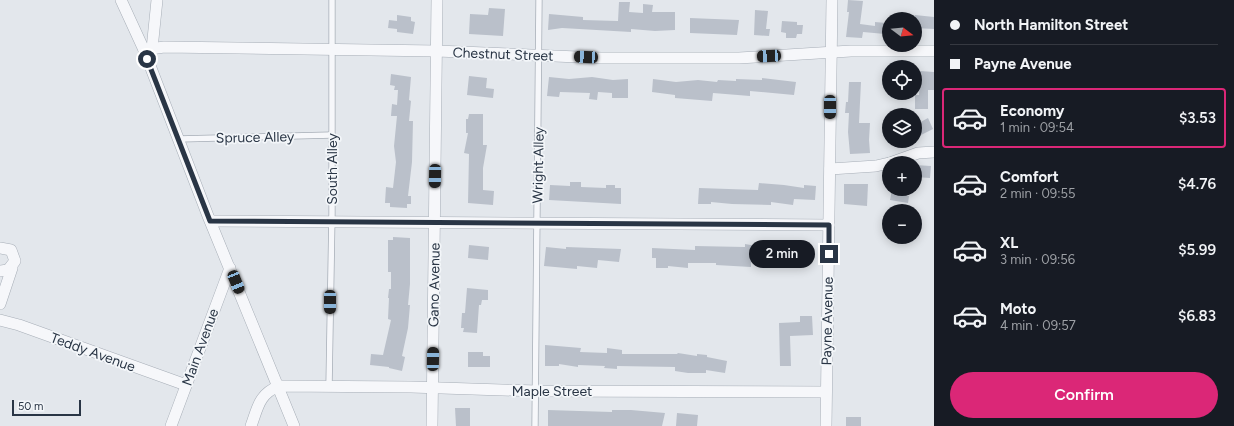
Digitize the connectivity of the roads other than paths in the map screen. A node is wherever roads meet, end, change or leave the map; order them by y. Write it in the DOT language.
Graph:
graph roads {
  1 [pos="122,0"];
  2 [pos="157,0"];
  3 [pos="332,0"];
  4 [pos="437,0"];
  5 [pos="539,0"];
  6 [pos="832,0"];
  7 [pos="148,49"];
  8 [pos="332,50"];
  9 [pos="436,51"];
  10 [pos="934,51"];
  11 [pos="831,53"];
  12 [pos="539,54"];
  13 [pos="332,135"];
  14 [pos="178,139"];
  15 [pos="934,152"];
  16 [pos="909,156"];
  17 [pos="882,165"];
  18 [pos="830,169"];
  19 [pos="210,221"];
  20 [pos="332,221"];
  21 [pos="434,222"];
  22 [pos="538,223"];
  23 [pos="829,225"];
  24 [pos="0,248"];
  25 [pos="12,268"];
  26 [pos="230,268"];
  27 [pos="0,271"];
  28 [pos="0,304"];
  29 [pos="0,320"];
  30 [pos="186,385"];
  31 [pos="279,386"];
  32 [pos="329,386"];
  33 [pos="433,389"];
  34 [pos="536,391"];
  35 [pos="826,392"];
  36 [pos="171,426"];
  37 [pos="251,426"];
  38 [pos="294,426"];
  39 [pos="432,426"];
  40 [pos="536,426"];
  41 [pos="826,426"];
  1 -- 7 [label="street"];
  2 -- 7 [label="street"];
  3 -- 8 [label="lane, South Alley"];
  4 -- 9 [label="street, Gano Avenue"];
  5 -- 12 [label="lane, Wright Alley"];
  6 -- 11 [label="street, Payne Avenue"];
  7 -- 8 [label="street, Chestnut Street"];
  7 -- 14 [label="street"];
  8 -- 9 [label="street, Chestnut Street"];
  8 -- 13 [label="lane, South Alley"];
  9 -- 12 [label="street, Chestnut Street"];
  9 -- 21 [label="street, Gano Avenue"];
  10 -- 11 [label="street, Chestnut Street"];
  11 -- 12 [label="street, Chestnut Street"];
  11 -- 18 [label="street, Payne Avenue"];
  12 -- 22 [label="lane, Wright Alley"];
  13 -- 14 [label="lane, Spruce Alley"];
  13 -- 20 [label="lane, South Alley"];
  14 -- 19 [label="street"];
  15 -- 16 [label="street"];
  17 -- 18 [label="street"];
  18 -- 23 [label="street, Payne Avenue"];
  19 -- 20 [label="street"];
  19 -- 26 [label="street"];
  20 -- 21 [label="street"];
  20 -- 32 [label="lane, South Alley"];
  21 -- 22 [label="street"];
  21 -- 33 [label="street, Gano Avenue"];
  22 -- 23 [label="street"];
  22 -- 34 [label="lane, Wright Alley"];
  23 -- 35 [label="street, Payne Avenue"];
  24 -- 25 [label="street"];
  25 -- 27 [label="street"];
  25 -- 28 [label="street"];
  26 -- 30 [label="street, Main Avenue"];
  26 -- 31 [label="street"];
  29 -- 30 [label="street, Teddy Avenue"];
  30 -- 36 [label="street, Main Avenue"];
  31 -- 32 [label="street, Maple Street"];
  31 -- 37 [label="street"];
  31 -- 38 [label="street"];
  32 -- 33 [label="street, Maple Street"];
  33 -- 34 [label="street, Maple Street"];
  33 -- 39 [label="street, Gano Avenue"];
  34 -- 35 [label="street, Maple Street"];
  34 -- 40 [label="lane, Wright Alley"];
  35 -- 41 [label="street, Payne Avenue"];
}
